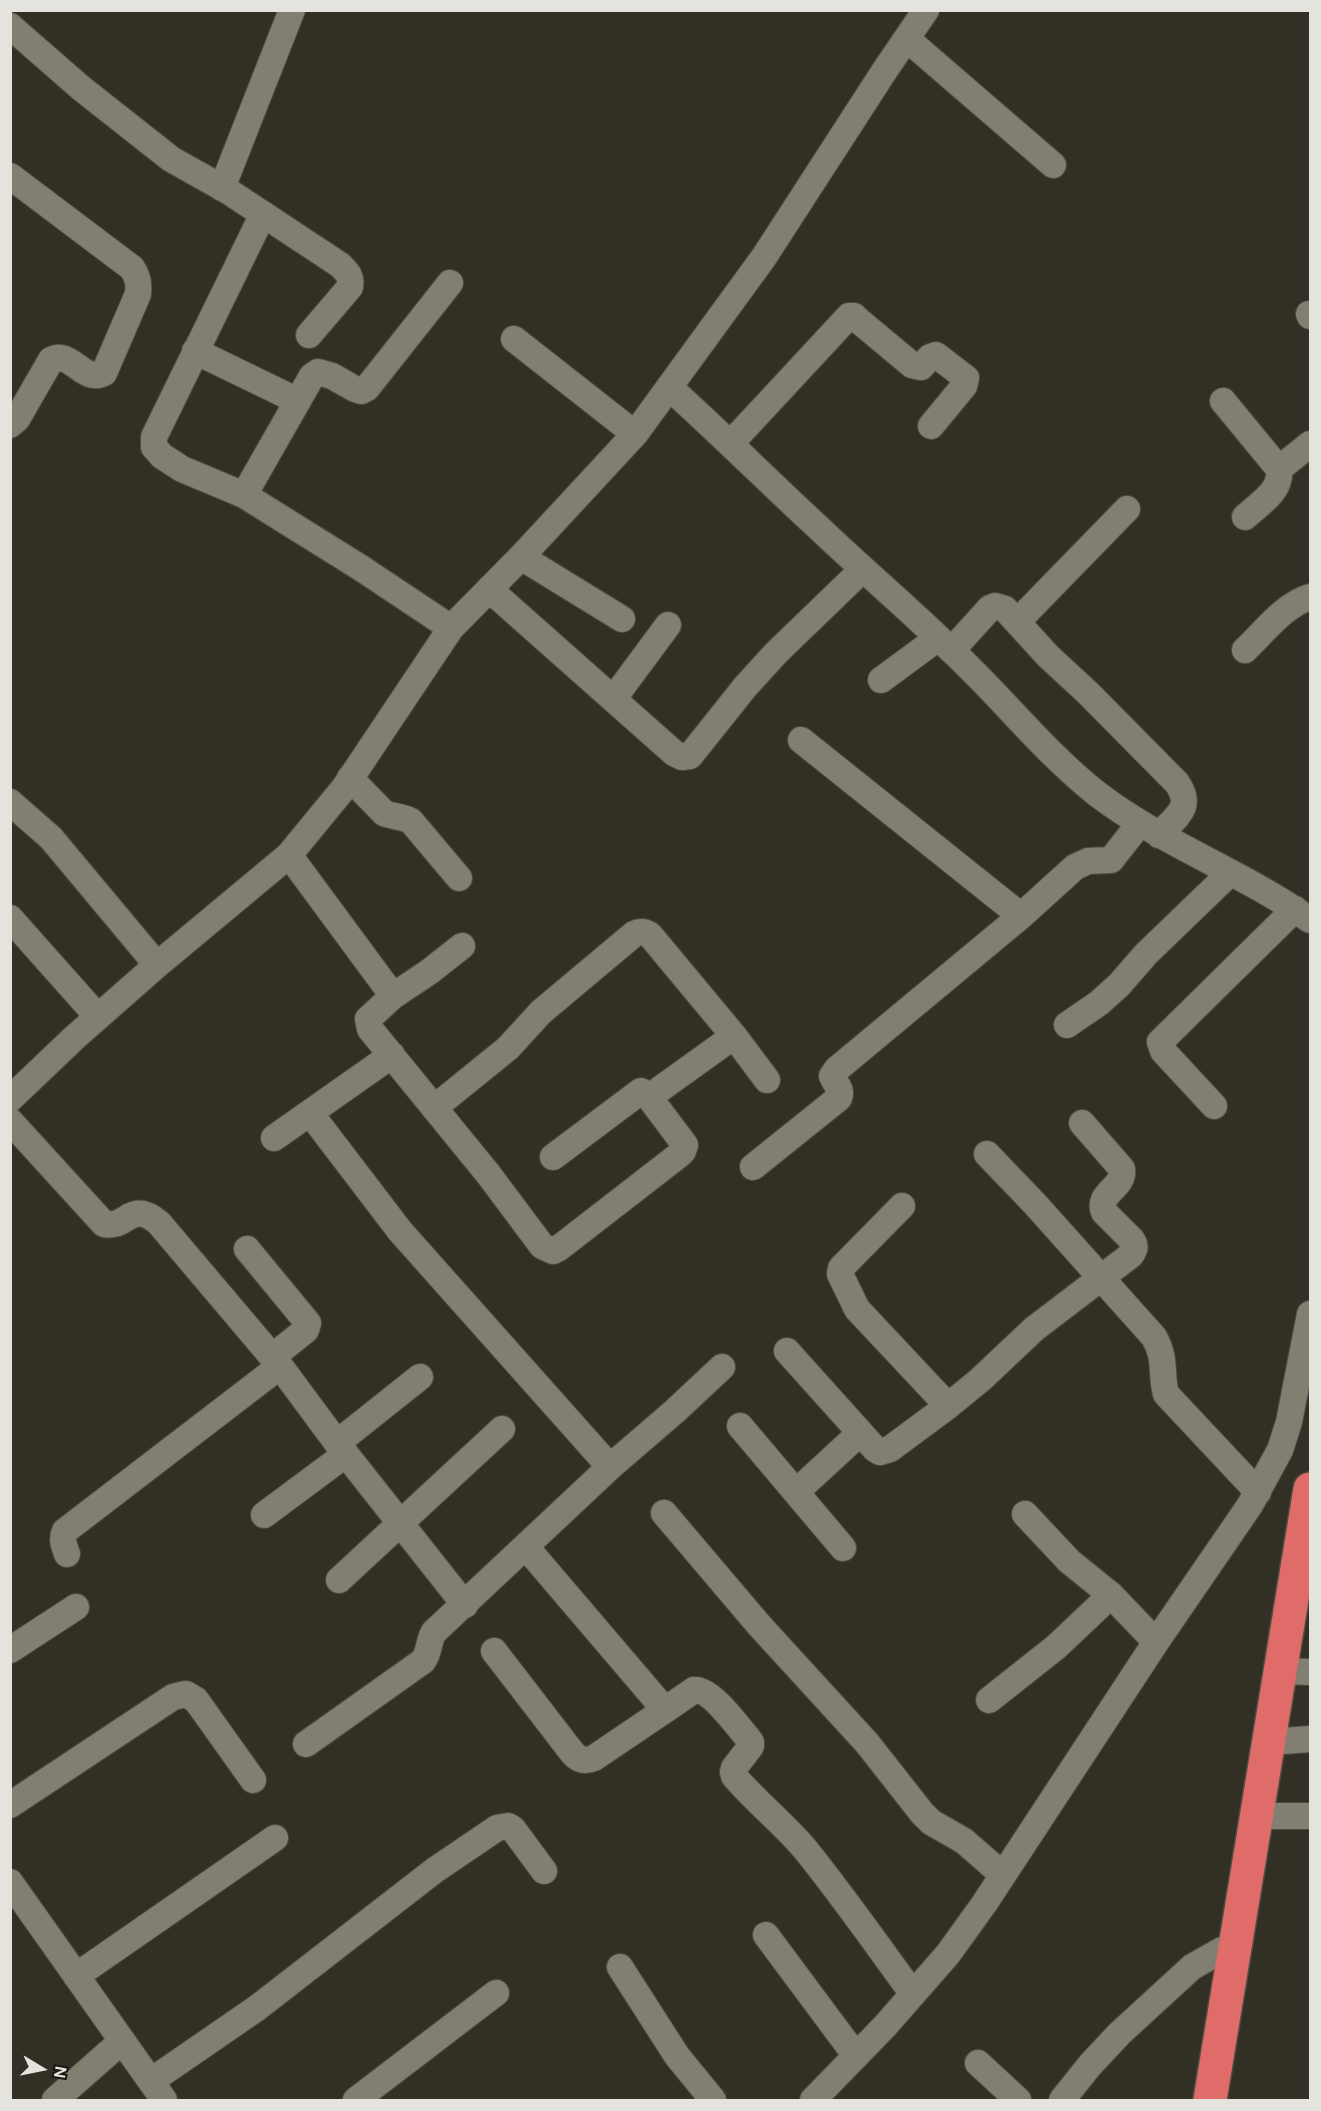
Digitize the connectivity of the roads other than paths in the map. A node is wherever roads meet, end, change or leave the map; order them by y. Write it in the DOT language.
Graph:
graph roads {
  1 [pos="292,10"];
  2 [pos="926,10"];
  3 [pos="10,26"];
  4 [pos="907,39"];
  5 [pos="1053,165"];
  6 [pos="10,176"];
  7 [pos="222,188"];
  8 [pos="263,214"];
  9 [pos="450,284"];
  10 [pos="309,334"];
  11 [pos="514,339"];
  12 [pos="195,351"];
  13 [pos="669,387"];
  14 [pos="298,400"];
  15 [pos="1223,401"];
  16 [pos="10,425"];
  17 [pos="931,426"];
  18 [pos="635,434"];
  19 [pos="731,443"];
  20 [pos="1311,444"];
  21 [pos="1279,469"];
  22 [pos="244,495"];
  23 [pos="1127,509"];
  24 [pos="1245,517"];
  25 [pos="521,556"];
  26 [pos="863,569"];
  27 [pos="489,589"];
  28 [pos="1311,597"];
  29 [pos="622,619"];
  30 [pos="1017,622"];
  31 [pos="668,625"];
  32 [pos="451,628"];
  33 [pos="945,644"];
  34 [pos="1245,650"];
  35 [pos="881,680"];
  36 [pos="614,698"];
  37 [pos="801,740"];
  38 [pos="350,778"];
  39 [pos="10,802"];
  40 [pos="1150,829"];
  41 [pos="289,855"];
  42 [pos="1230,873"];
  43 [pos="459,878"];
  44 [pos="1303,914"];
  45 [pos="1021,916"];
  46 [pos="10,918"];
  47 [pos="462,946"];
  48 [pos="157,965"];
  49 [pos="393,996"];
  50 [pos="99,1017"];
  51 [pos="1067,1025"];
  52 [pos="734,1036"];
  53 [pos="392,1055"];
  54 [pos="767,1080"];
  55 [pos="10,1098"];
  56 [pos="649,1098"];
  57 [pos="1214,1106"];
  58 [pos="434,1108"];
  59 [pos="310,1113"];
  60 [pos="10,1121"];
  61 [pos="1082,1123"];
  62 [pos="274,1138"];
  63 [pos="987,1154"];
  64 [pos="552,1157"];
  65 [pos="753,1167"];
  66 [pos="902,1206"];
  67 [pos="247,1249"];
  68 [pos="1101,1278"];
  69 [pos="1311,1314"];
  70 [pos="787,1351"];
  71 [pos="276,1362"];
  72 [pos="722,1367"];
  73 [pos="420,1377"];
  74 [pos="948,1406"];
  75 [pos="740,1426"];
  76 [pos="502,1429"];
  77 [pos="860,1433"];
  78 [pos="341,1448"];
  79 [pos="610,1467"];
  80 [pos="796,1492"];
  81 [pos="1258,1492"];
  82 [pos="1310,1496"];
  83 [pos="664,1513"];
  84 [pos="1025,1514"];
  85 [pos="264,1515"];
  86 [pos="401,1524"];
  87 [pos="526,1547"];
  88 [pos="843,1548"];
  89 [pos="67,1554"];
  90 [pos="339,1580"];
  91 [pos="1111,1595"];
  92 [pos="465,1605"];
  93 [pos="76,1607"];
  94 [pos="1156,1642"];
  95 [pos="10,1650"];
  96 [pos="494,1651"];
  97 [pos="1296,1672"];
  98 [pos="989,1700"];
  99 [pos="665,1710"];
  100 [pos="1311,1739"];
  101 [pos="1270,1742"];
  102 [pos="306,1744"];
  103 [pos="253,1780"];
  104 [pos="10,1805"];
  105 [pos="1257,1816"];
  106 [pos="1311,1816"];
  107 [pos="275,1838"];
  108 [pos="544,1871"];
  109 [pos="1003,1875"];
  110 [pos="15,1898"];
  111 [pos="766,1935"];
  112 [pos="1235,1948"];
  113 [pos="620,1967"];
  114 [pos="76,1976"];
  115 [pos="496,1993"];
  116 [pos="913,1994"];
  117 [pos="122,2042"];
  118 [pos="856,2056"];
  119 [pos="978,2063"];
  120 [pos="158,2091"];
  121 [pos="55,2100"];
  122 [pos="356,2100"];
  123 [pos="713,2100"];
  124 [pos="813,2100"];
  125 [pos="1018,2100"];
  126 [pos="1062,2100"];
  127 [pos="1210,2100"];
  1 -- 7 [label="street"];
  2 -- 4 [label="street"];
  3 -- 7 [label="street"];
  4 -- 5 [label="street"];
  4 -- 13 [label="street"];
  6 -- 16 [label="street"];
  7 -- 8 [label="street"];
  8 -- 10 [label="street"];
  8 -- 12 [label="street"];
  9 -- 14 [label="street"];
  11 -- 18 [label="street"];
  12 -- 14 [label="street"];
  12 -- 22 [label="street"];
  13 -- 18 [label="street"];
  13 -- 19 [label="street"];
  14 -- 22 [label="street"];
  15 -- 21 [label="street"];
  17 -- 19 [label="street"];
  18 -- 25 [label="street"];
  19 -- 26 [label="street"];
  20 -- 21 [label="street"];
  21 -- 24 [label="street"];
  22 -- 32 [label="street"];
  23 -- 30 [label="street"];
  25 -- 27 [label="street"];
  25 -- 29 [label="street"];
  26 -- 33 [label="street"];
  26 -- 36 [label="street"];
  27 -- 32 [label="street"];
  27 -- 36 [label="street"];
  28 -- 34 [label="street"];
  30 -- 33 [label="street"];
  30 -- 40 [label="street"];
  31 -- 36 [label="street"];
  32 -- 38 [label="street"];
  33 -- 35 [label="street"];
  33 -- 40 [label="street"];
  37 -- 45 [label="street"];
  38 -- 41 [label="street"];
  38 -- 43 [label="street"];
  39 -- 48 [label="street"];
  40 -- 42 [label="street"];
  40 -- 45 [label="street"];
  41 -- 48 [label="street"];
  41 -- 49 [label="street"];
  42 -- 44 [label="street"];
  42 -- 51 [label="street"];
  44 -- 57 [label="street"];
  45 -- 65 [label="street"];
  46 -- 50 [label="street"];
  47 -- 49 [label="street"];
  48 -- 50 [label="street"];
  49 -- 53 [label="street"];
  50 -- 55 [label="street"];
  52 -- 54 [label="street"];
  52 -- 56 [label="street"];
  52 -- 58 [label="street"];
  53 -- 58 [label="street"];
  53 -- 59 [label="street"];
  56 -- 58 [label="street"];
  56 -- 64 [label="street"];
  59 -- 62 [label="street"];
  59 -- 79 [label="street"];
  60 -- 71 [label="street"];
  61 -- 68 [label="street"];
  63 -- 68 [label="street"];
  66 -- 74 [label="street"];
  67 -- 71 [label="street"];
  68 -- 74 [label="street"];
  68 -- 81 [label="street"];
  69 -- 81 [label="street"];
  70 -- 77 [label="street"];
  71 -- 78 [label="street"];
  71 -- 89 [label="street"];
  72 -- 79 [label="street"];
  73 -- 78 [label="street"];
  74 -- 77 [label="street"];
  75 -- 80 [label="street"];
  76 -- 86 [label="street"];
  77 -- 80 [label="street"];
  78 -- 85 [label="street"];
  78 -- 86 [label="street"];
  79 -- 87 [label="street"];
  80 -- 88 [label="street"];
  81 -- 94 [label="street"];
  82 -- 97 [label="highway"];
  83 -- 109 [label="street"];
  84 -- 91 [label="street"];
  86 -- 90 [label="street"];
  86 -- 92 [label="street"];
  87 -- 92 [label="street"];
  87 -- 99 [label="street"];
  91 -- 94 [label="street"];
  91 -- 98 [label="street"];
  92 -- 102 [label="street"];
  93 -- 95 [label="street"];
  94 -- 109 [label="street"];
  96 -- 99 [label="street"];
  97 -- 101 [label="highway"];
  99 -- 116 [label="street"];
  100 -- 101 [label="street"];
  101 -- 105 [label="highway"];
  103 -- 104 [label="street"];
  105 -- 106 [label="street"];
  105 -- 112 [label="highway"];
  107 -- 114 [label="street"];
  108 -- 120 [label="street"];
  109 -- 116 [label="street"];
  110 -- 114 [label="street"];
  111 -- 118 [label="street"];
  112 -- 126 [label="street"];
  112 -- 127 [label="highway"];
  113 -- 123 [label="street"];
  114 -- 117 [label="street"];
  115 -- 122 [label="street"];
  116 -- 118 [label="street"];
  117 -- 120 [label="street"];
  117 -- 121 [label="street"];
  118 -- 124 [label="street"];
  119 -- 125 [label="street"];
}
